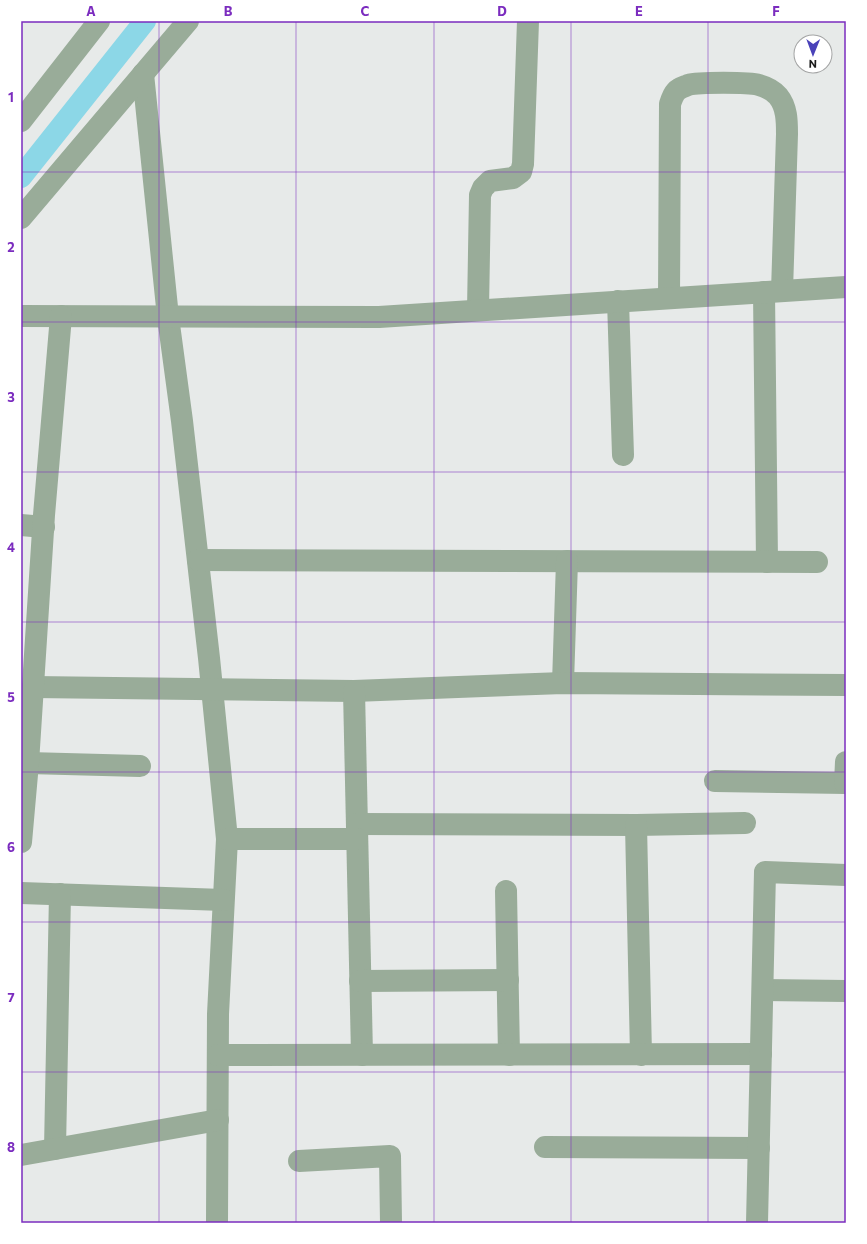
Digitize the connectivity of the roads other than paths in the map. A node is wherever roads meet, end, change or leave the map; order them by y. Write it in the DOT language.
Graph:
graph roads {
  1 [pos="99,21"];
  2 [pos="188,21"];
  3 [pos="528,21"];
  4 [pos="143,74"];
  5 [pos="21,121"];
  6 [pos="21,218"];
  7 [pos="846,287"];
  8 [pos="773,292"];
  9 [pos="669,298"];
  10 [pos="618,301"];
  11 [pos="478,310"];
  12 [pos="21,316"];
  13 [pos="61,316"];
  14 [pos="168,316"];
  15 [pos="623,455"];
  16 [pos="21,525"];
  17 [pos="44,527"];
  18 [pos="198,560"];
  19 [pos="567,561"];
  20 [pos="767,562"];
  21 [pos="817,562"];
  22 [pos="562,683"];
  23 [pos="846,685"];
  24 [pos="33,687"];
  25 [pos="212,690"];
  26 [pos="354,690"];
  27 [pos="846,762"];
  28 [pos="28,763"];
  29 [pos="140,766"];
  30 [pos="715,781"];
  31 [pos="845,783"];
  32 [pos="745,823"];
  33 [pos="636,825"];
  34 [pos="357,832"];
  35 [pos="227,839"];
  36 [pos="21,842"];
  37 [pos="846,875"];
  38 [pos="506,891"];
  39 [pos="21,893"];
  40 [pos="60,894"];
  41 [pos="223,900"];
  42 [pos="508,980"];
  43 [pos="360,981"];
  44 [pos="763,990"];
  45 [pos="846,991"];
  46 [pos="641,1054"];
  47 [pos="761,1054"];
  48 [pos="218,1055"];
  49 [pos="362,1055"];
  50 [pos="509,1055"];
  51 [pos="218,1120"];
  52 [pos="545,1147"];
  53 [pos="758,1148"];
  54 [pos="55,1149"];
  55 [pos="21,1155"];
  56 [pos="299,1161"];
  57 [pos="217,1223"];
  58 [pos="391,1223"];
  59 [pos="757,1223"];
  1 -- 5 [label="street"];
  2 -- 4 [label="street"];
  3 -- 11 [label="street"];
  4 -- 6 [label="street"];
  4 -- 14 [label="street"];
  7 -- 8 [label="street"];
  8 -- 9 [label="street"];
  8 -- 9 [label="street"];
  8 -- 20 [label="street"];
  9 -- 10 [label="street"];
  10 -- 11 [label="street"];
  10 -- 15 [label="street"];
  11 -- 14 [label="street"];
  12 -- 13 [label="street"];
  13 -- 14 [label="street"];
  13 -- 17 [label="street"];
  14 -- 18 [label="street"];
  16 -- 17 [label="street"];
  17 -- 24 [label="street"];
  18 -- 19 [label="street"];
  18 -- 25 [label="street"];
  19 -- 20 [label="street"];
  19 -- 22 [label="street"];
  20 -- 21 [label="street"];
  22 -- 23 [label="street"];
  22 -- 26 [label="street"];
  24 -- 25 [label="street"];
  24 -- 28 [label="street"];
  25 -- 26 [label="street"];
  25 -- 35 [label="street"];
  26 -- 34 [label="street"];
  27 -- 31 [label="street"];
  28 -- 29 [label="street"];
  28 -- 36 [label="street"];
  30 -- 31 [label="street"];
  32 -- 33 [label="street"];
  33 -- 34 [label="street"];
  33 -- 46 [label="street"];
  34 -- 35 [label="street"];
  34 -- 43 [label="street"];
  35 -- 41 [label="street"];
  37 -- 44 [label="street"];
  38 -- 42 [label="street"];
  39 -- 40 [label="street"];
  40 -- 41 [label="street"];
  40 -- 54 [label="street"];
  41 -- 48 [label="street"];
  42 -- 43 [label="street"];
  42 -- 50 [label="street"];
  43 -- 49 [label="street"];
  44 -- 45 [label="street"];
  44 -- 47 [label="street"];
  46 -- 47 [label="street"];
  46 -- 50 [label="street"];
  47 -- 53 [label="street"];
  48 -- 49 [label="street"];
  48 -- 51 [label="street"];
  49 -- 50 [label="street"];
  51 -- 54 [label="street"];
  51 -- 57 [label="street"];
  52 -- 53 [label="street"];
  53 -- 59 [label="street"];
  54 -- 55 [label="street"];
  56 -- 58 [label="street"];
}
